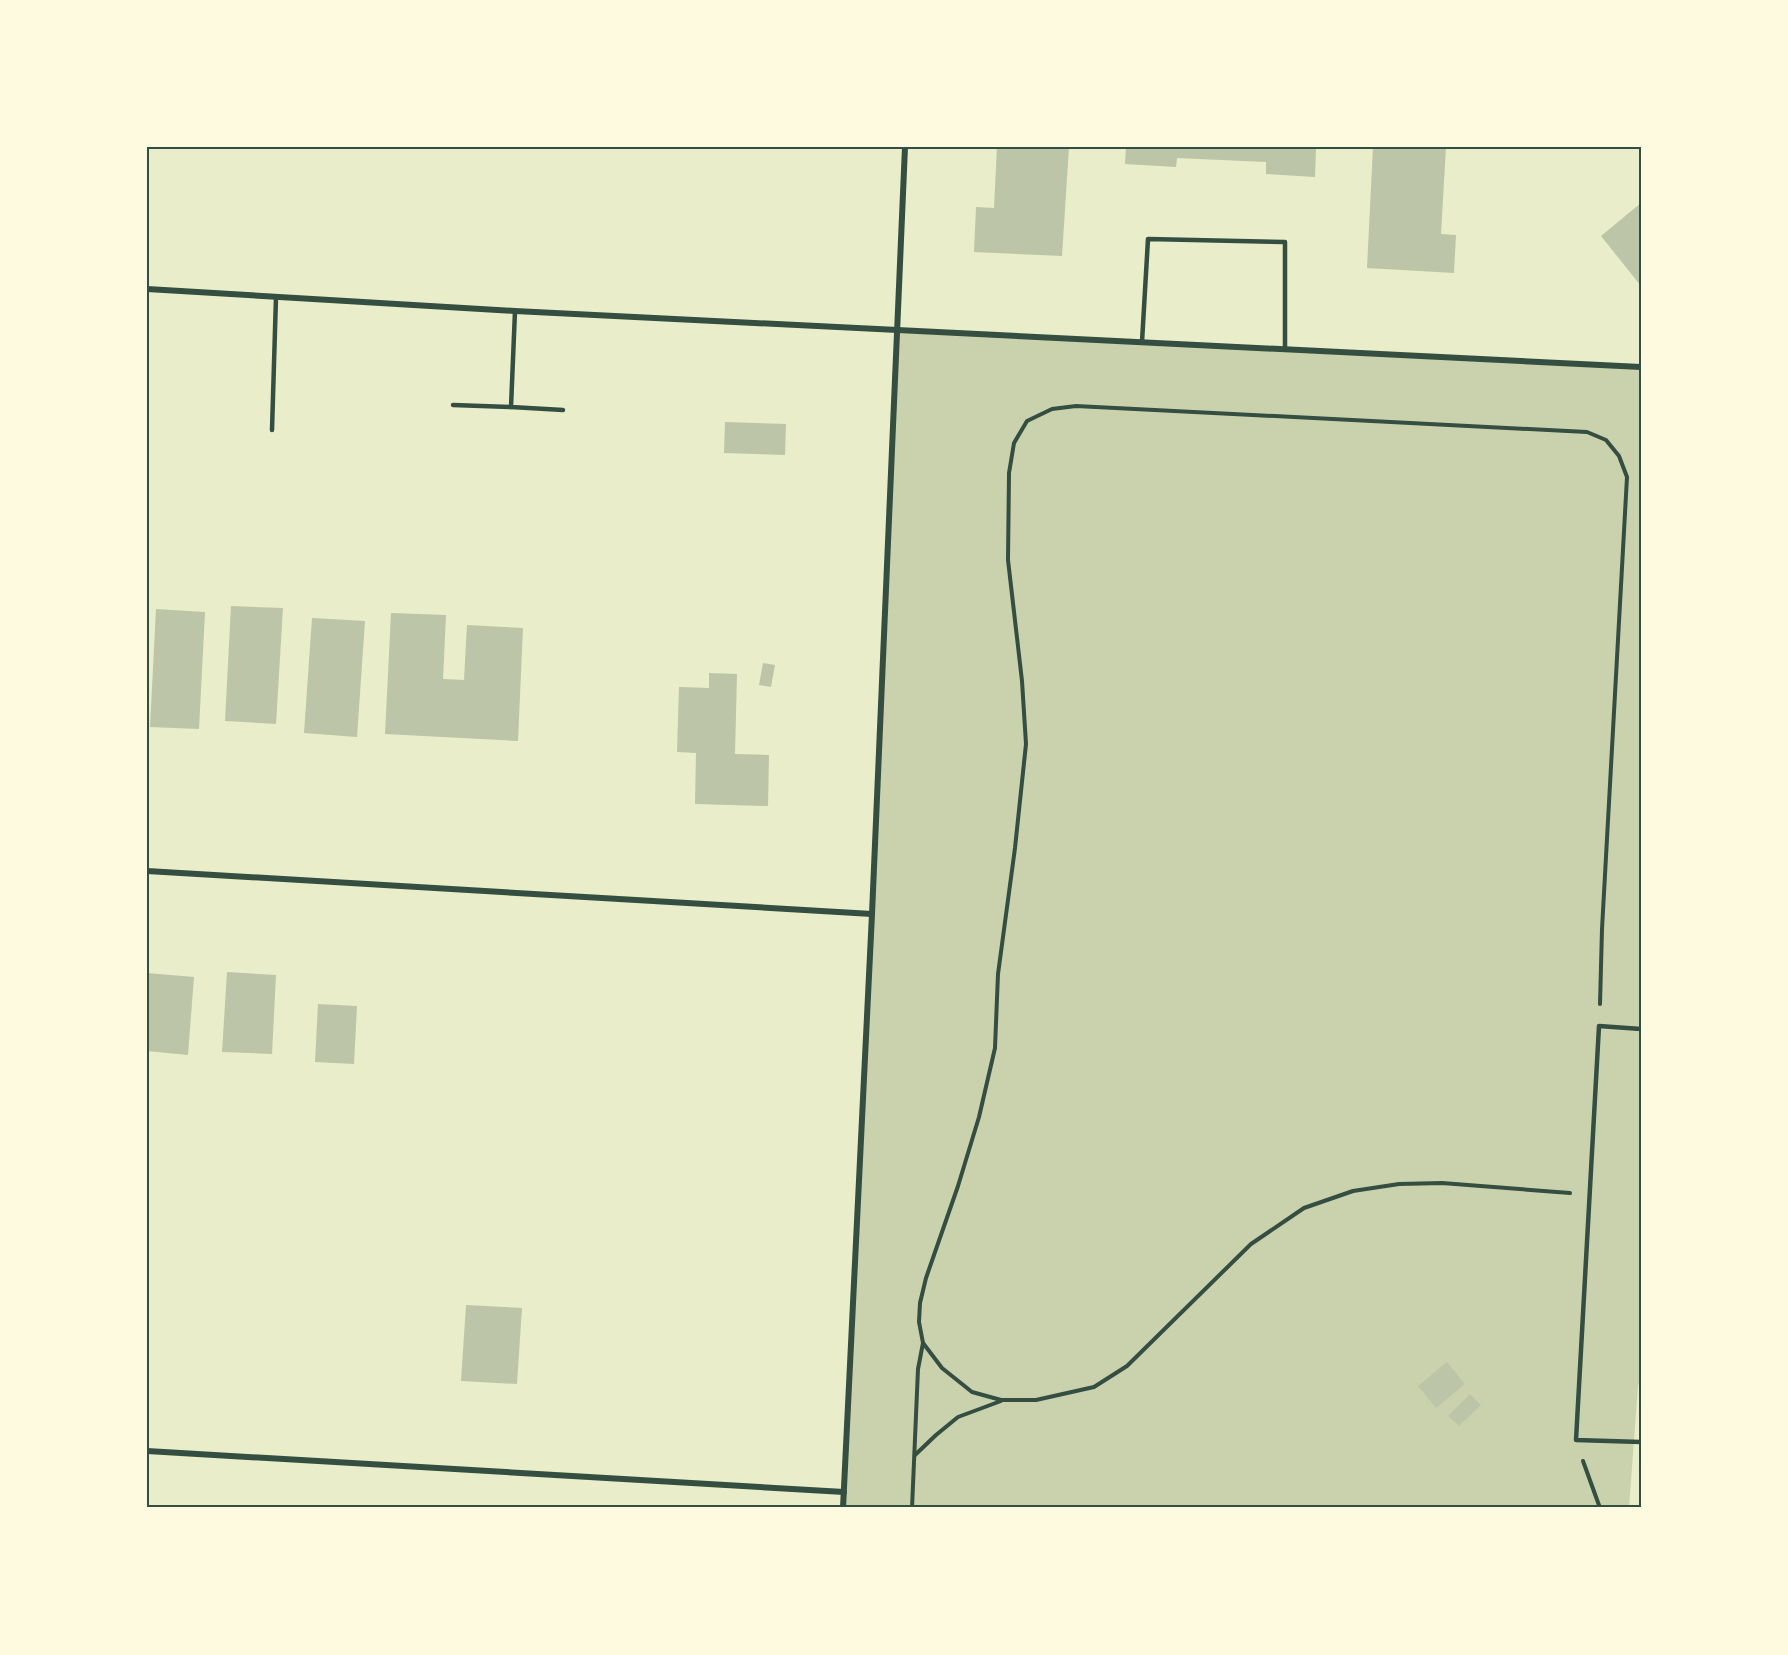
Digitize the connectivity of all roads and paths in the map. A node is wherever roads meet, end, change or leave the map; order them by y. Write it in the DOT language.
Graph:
graph roads {
  1 [pos="905,147"];
  2 [pos="147,289"];
  3 [pos="276,297"];
  4 [pos="515,311"];
  5 [pos="897,330"];
  6 [pos="1142,342"];
  7 [pos="1285,349"];
  8 [pos="1641,367"];
  9 [pos="453,405"];
  10 [pos="511,407"];
  11 [pos="564,410"];
  12 [pos="272,430"];
  13 [pos="147,871"];
  14 [pos="872,914"];
  15 [pos="1599,1026"];
  16 [pos="1641,1029"];
  17 [pos="1590,1195"];
  18 [pos="923,1342"];
  19 [pos="1001,1400"];
  20 [pos="1576,1440"];
  21 [pos="1641,1442"];
  22 [pos="147,1451"];
  23 [pos="915,1455"];
  24 [pos="844,1492"];
  25 [pos="843,1508"];
  26 [pos="912,1508"];
  27 [pos="1600,1508"];
  1 -- 5 [label="street"];
  2 -- 3 [label="street"];
  3 -- 4 [label="street"];
  3 -- 12 [label="lane"];
  4 -- 5 [label="street"];
  4 -- 10 [label="lane"];
  5 -- 6 [label="street"];
  5 -- 14 [label="street"];
  6 -- 7 [label="street"];
  6 -- 7 [label="lane"];
  7 -- 8 [label="street"];
  9 -- 10 [label="lane"];
  10 -- 11 [label="lane"];
  13 -- 14 [label="street"];
  14 -- 24 [label="street"];
  15 -- 16 [label="lane"];
  15 -- 17 [label="lane"];
  15 -- 18 [label="path"];
  17 -- 19 [label="path"];
  17 -- 20 [label="lane"];
  18 -- 19 [label="path"];
  18 -- 23 [label="path"];
  19 -- 23 [label="path"];
  20 -- 21 [label="lane"];
  20 -- 27 [label="path"];
  22 -- 24 [label="street"];
  23 -- 26 [label="path"];
  24 -- 25 [label="street"];
}
